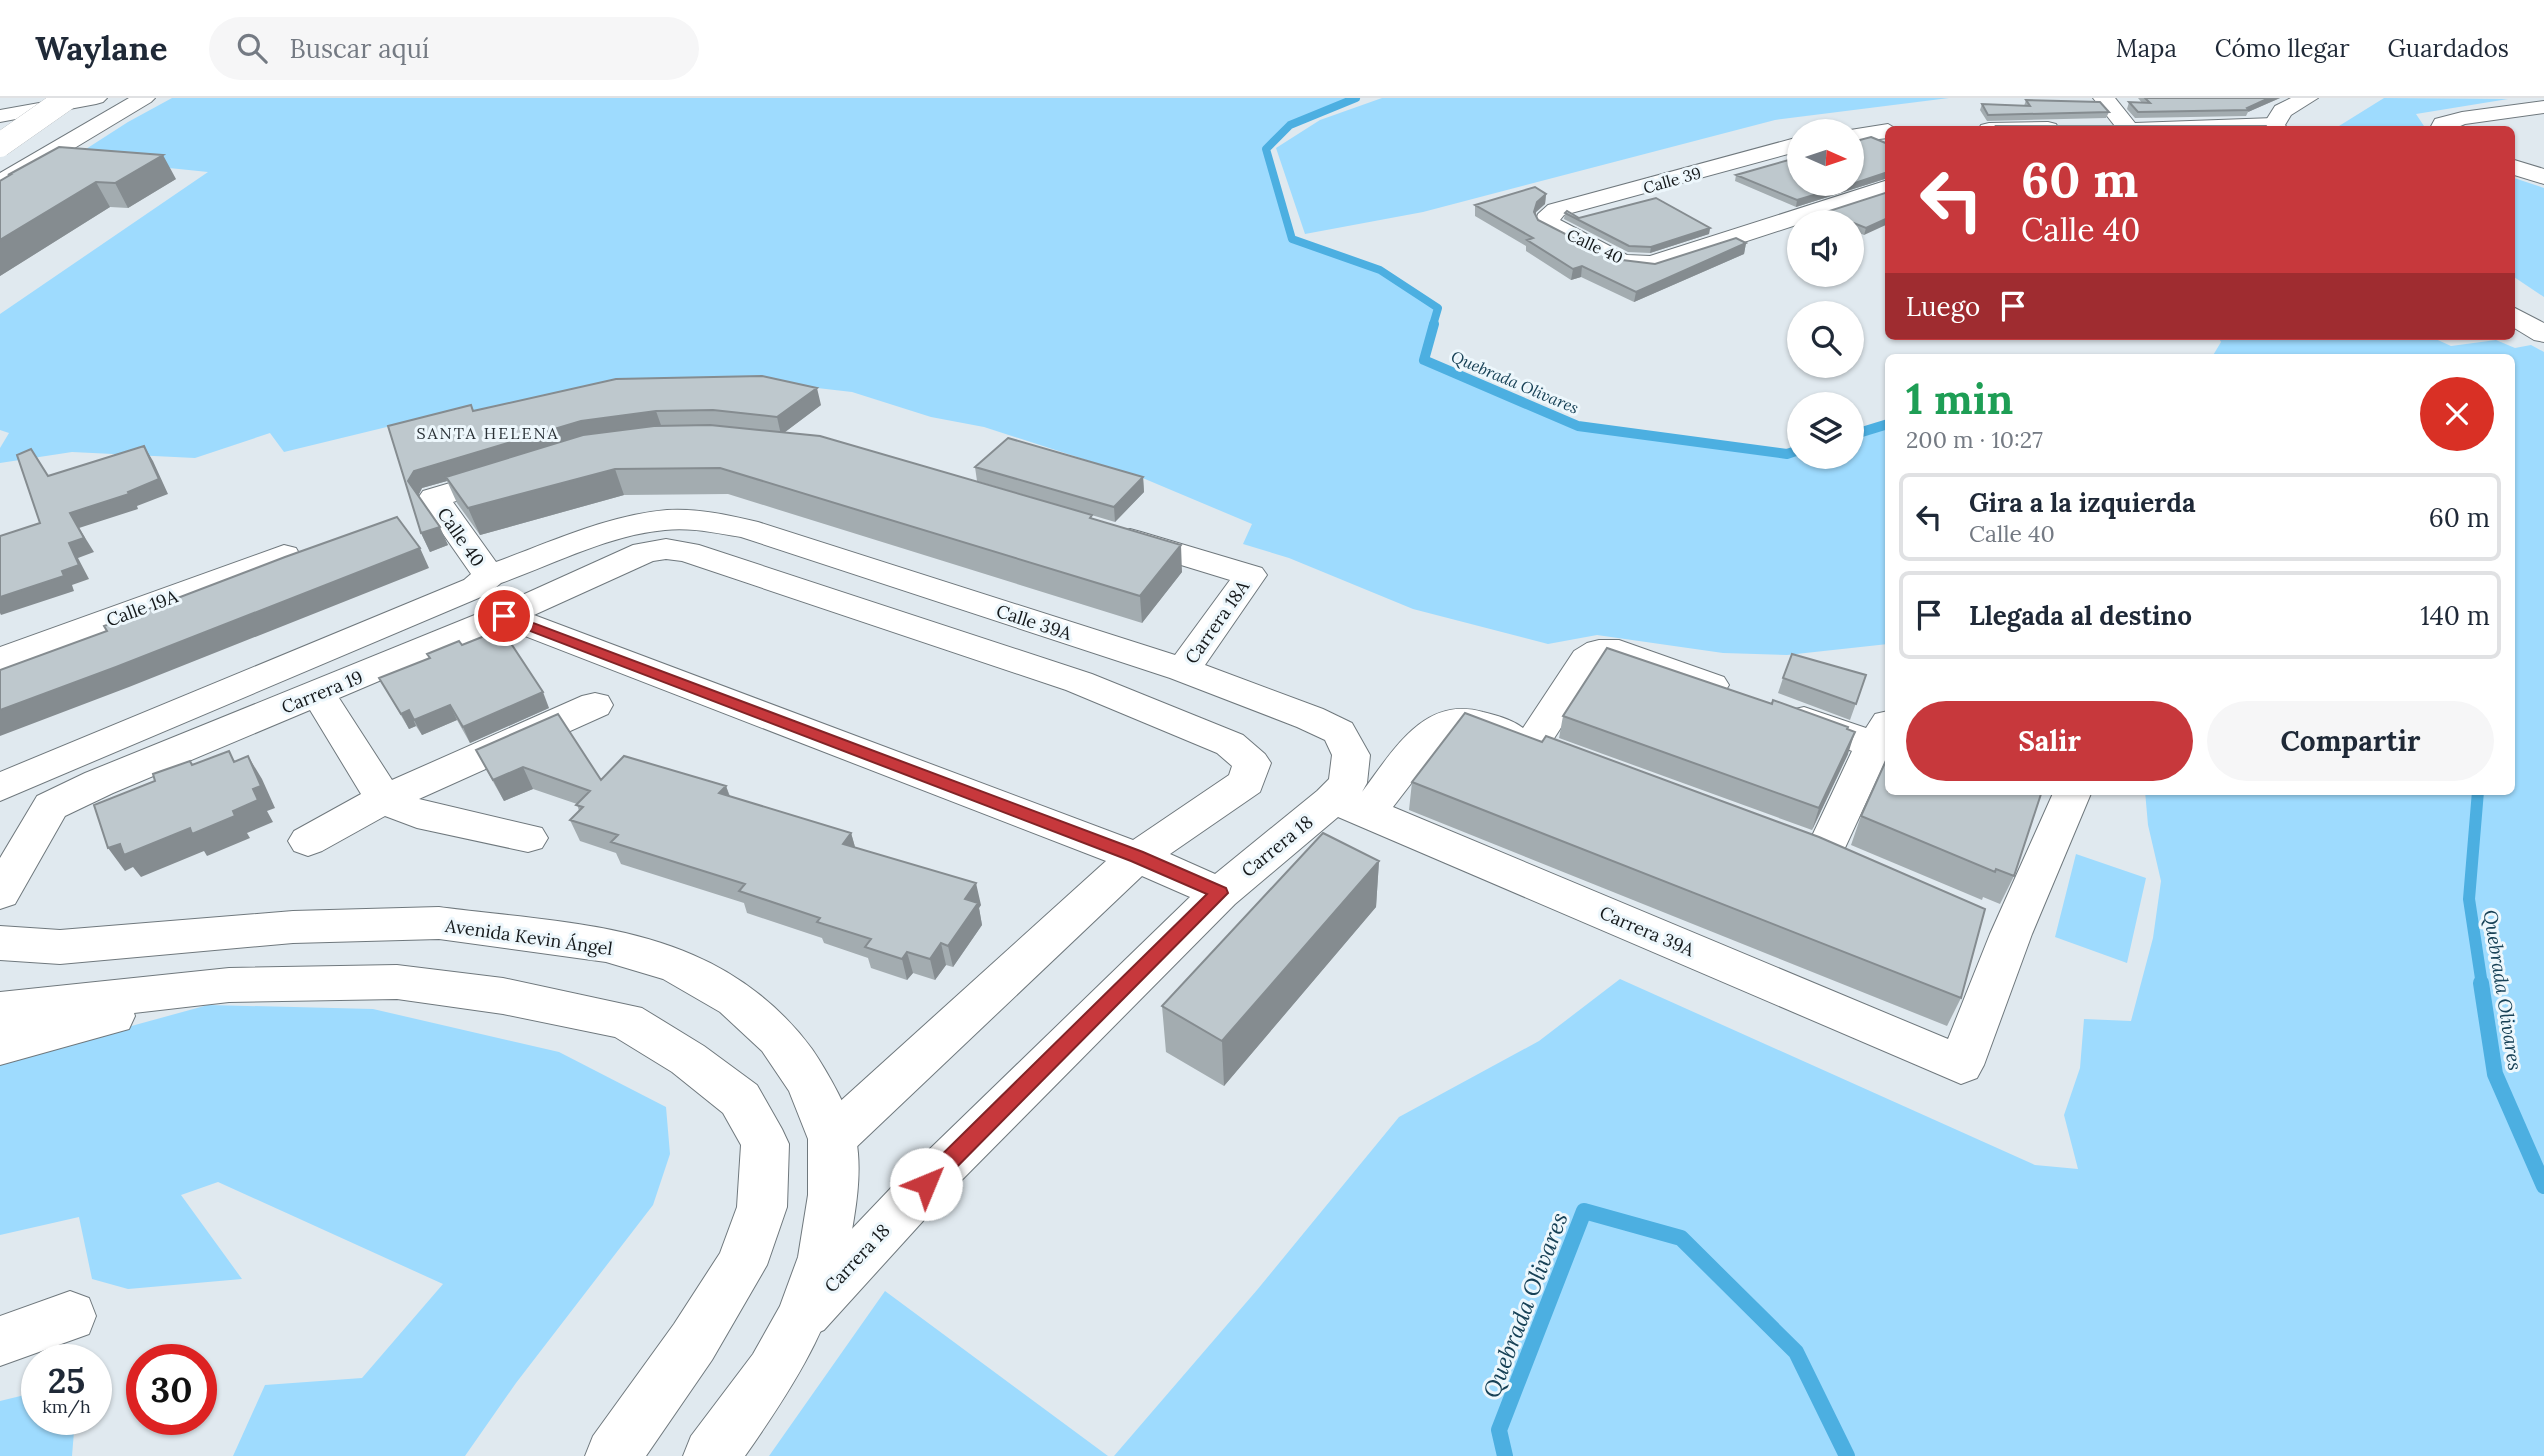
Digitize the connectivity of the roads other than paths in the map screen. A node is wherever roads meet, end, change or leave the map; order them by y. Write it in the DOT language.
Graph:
graph roads {
  1 [pos="67,98"];
  2 [pos="98,98"];
  3 [pos="144,98"];
  4 [pos="2104,98"];
  5 [pos="2307,98"];
  6 [pos="2538,98"];
  7 [pos="2544,105"];
  8 [pos="2227,107"];
  9 [pos="0,116"];
  10 [pos="2245,124"];
  11 [pos="2127,126"];
  12 [pos="2199,126"];
  13 [pos="2266,126"];
  14 [pos="2276,126"];
  15 [pos="2442,126"];
  16 [pos="1885,131"];
  17 [pos="1864,134"];
  18 [pos="0,145"];
  19 [pos="1787,147"];
  20 [pos="2515,167"];
  21 [pos="0,169"];
  22 [pos="2544,177"];
  23 [pos="0,183"];
  24 [pos="1885,188"];
  25 [pos="1546,219"];
  26 [pos="2515,316"];
  27 [pos="2544,334"];
  28 [pos="536,466"];
  29 [pos="1102,531"];
  30 [pos="693,536"];
  31 [pos="284,555"];
  32 [pos="482,581"];
  33 [pos="504,616"];
  34 [pos="0,660"];
  35 [pos="1183,670"];
  36 [pos="318,694"];
  37 [pos="595,705"];
  38 [pos="1881,733"];
  39 [pos="1531,745"];
  40 [pos="1351,755"];
  41 [pos="1569,759"];
  42 [pos="10,783"];
  43 [pos="2071,795"];
  44 [pos="384,799"];
  45 [pos="51,806"];
  46 [pos="1350,807"];
  47 [pos="528,838"];
  48 [pos="1786,839"];
  49 [pos="308,841"];
  50 [pos="1824,853"];
  51 [pos="1137,857"];
  52 [pos="1861,869"];
  53 [pos="0,893"];
  54 [pos="1220,893"];
  55 [pos="1974,918"];
  56 [pos="2011,934"];
  57 [pos="0,943"];
  58 [pos="229,985"];
  59 [pos="0,1010"];
  60 [pos="0,1046"];
  61 [pos="832,1139"];
  62 [pos="70,1316"];
  63 [pos="802,1317"];
  64 [pos="0,1341"];
  65 [pos="613,1456"];
  66 [pos="710,1456"];
  1 -- 18 [label="street, bridge"];
  2 -- 9 [label="street"];
  2 -- 21 [label="street"];
  3 -- 23 [label="street"];
  4 -- 11 [label="street"];
  5 -- 14 [label="street"];
  6 -- 7 [label="street"];
  7 -- 15 [label="street"];
  8 -- 10 [label="street"];
  10 -- 12 [label="street"];
  10 -- 13 [label="street"];
  16 -- 17 [label="street"];
  19 -- 25 [label="street, Calle 39"];
  20 -- 22 [label="street"];
  24 -- 25 [label="street, Calle 40"];
  26 -- 27 [label="street"];
  28 -- 32 [label="street, Calle 40"];
  29 -- 35 [label="street, Carrera 18A"];
  30 -- 32 [label="street, Carrera 19"];
  30 -- 33 [label="street, Carrera 19"];
  30 -- 35 [label="street, Calle 39A"];
  30 -- 51 [label="street"];
  31 -- 34 [label="street, Calle 19A"];
  32 -- 33 [label="street, Calle 40"];
  32 -- 42 [label="street, Carrera 19"];
  33 -- 36 [label="street, Carrera 19"];
  33 -- 51 [label="street, Calle 40"];
  35 -- 40 [label="street, Calle 39A"];
  36 -- 44 [label="street"];
  36 -- 45 [label="street, Carrera 19"];
  37 -- 44 [label="street"];
  38 -- 39 [label="street"];
  38 -- 50 [label="street"];
  39 -- 41 [label="street"];
  39 -- 46 [label="street"];
  40 -- 46 [label="street, Carrera 18"];
  42 -- 45 [label="street"];
  43 -- 56 [label="street"];
  44 -- 47 [label="street"];
  44 -- 49 [label="street"];
  45 -- 53 [label="street"];
  46 -- 54 [label="street, Carrera 18"];
  46 -- 56 [label="street, Carrera 39A"];
  48 -- 50 [label="street"];
  50 -- 52 [label="street"];
  51 -- 54 [label="street, Calle 40"];
  51 -- 61 [label="street"];
  54 -- 63 [label="street, Carrera 18"];
  55 -- 56 [label="street"];
  57 -- 61 [label="street, Avenida Kevin Ángel"];
  58 -- 59 [label="street"];
  58 -- 60 [label="street"];
  58 -- 65 [label="street"];
  61 -- 63 [label="street, Avenida Kevin Ángel"];
  62 -- 64 [label="street"];
  63 -- 66 [label="street, Avenida Kevin Ángel"];
}
